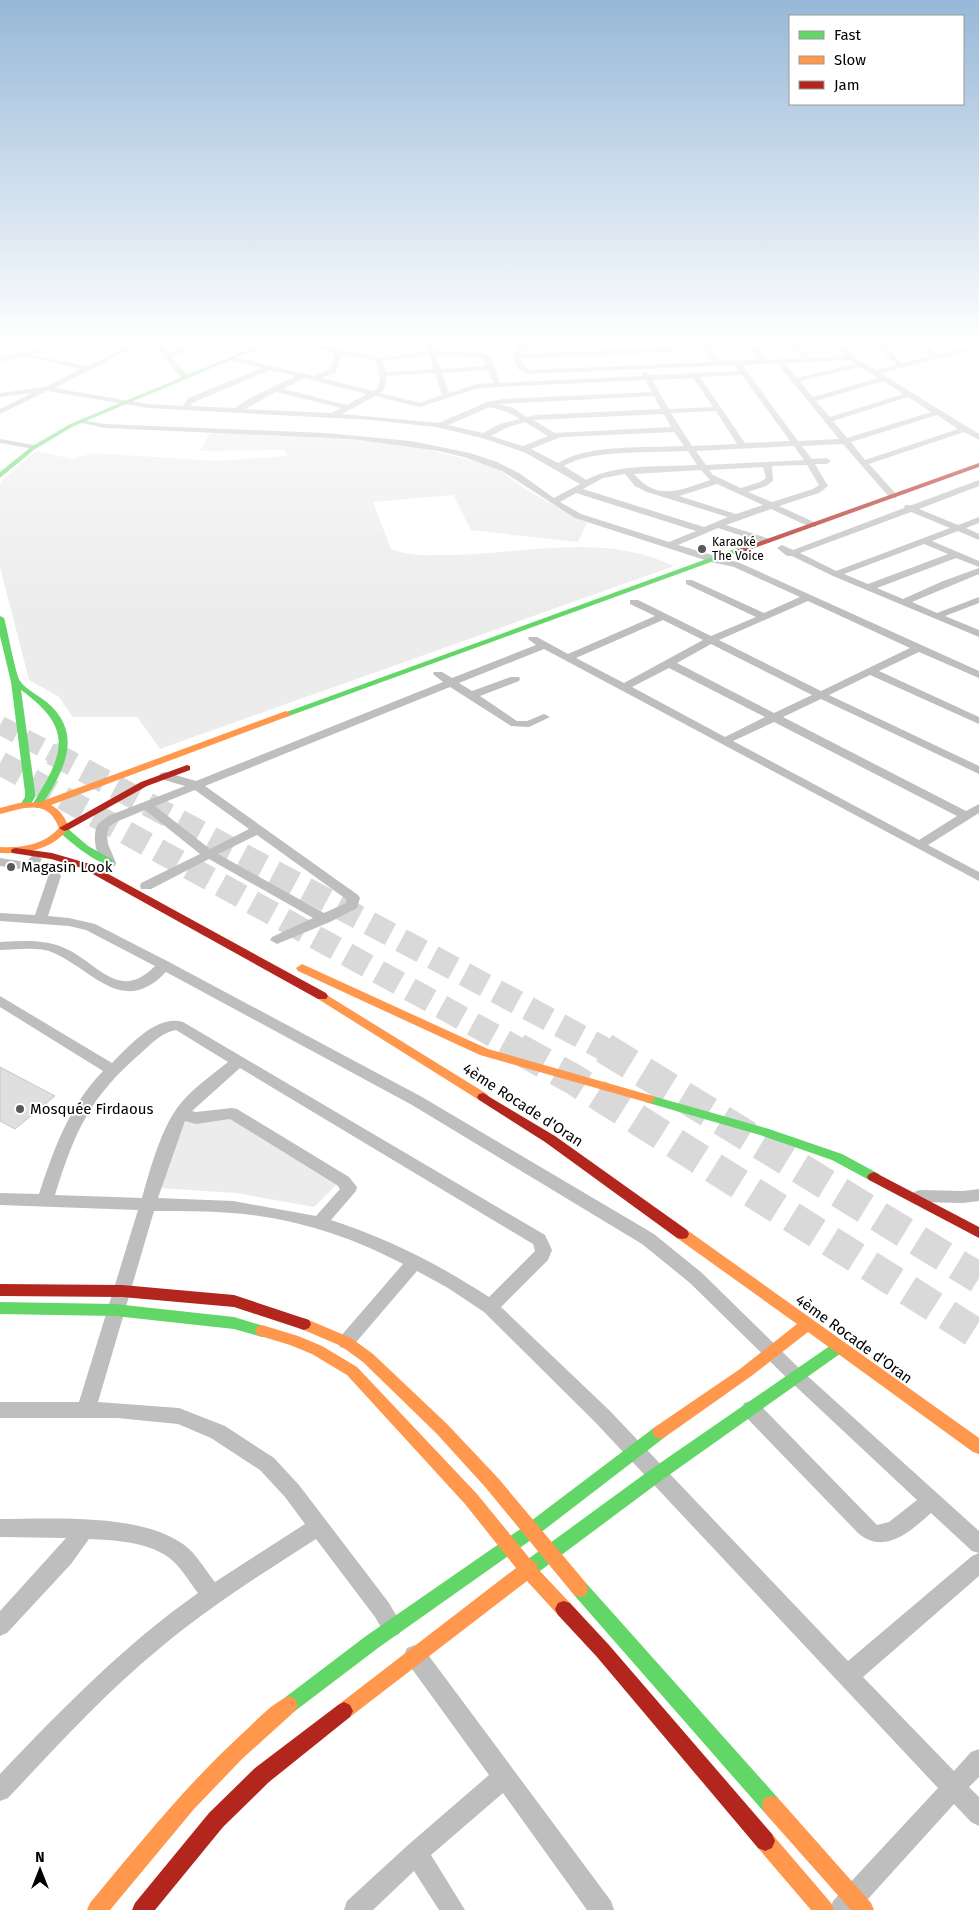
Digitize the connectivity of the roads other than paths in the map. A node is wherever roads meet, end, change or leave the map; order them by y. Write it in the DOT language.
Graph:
graph roads {
  1 [pos="65,431"];
  2 [pos="231,431"];
  3 [pos="463,431"];
  4 [pos="493,431"];
  5 [pos="546,431"];
  6 [pos="639,431"];
  7 [pos="677,431"];
  8 [pos="733,431"];
  9 [pos="786,431"];
  10 [pos="838,431"];
  11 [pos="877,431"];
  12 [pos="959,431"];
  13 [pos="968,431"];
  14 [pos="484,436"];
  15 [pos="554,436"];
  16 [pos="979,438"];
  17 [pos="0,441"];
  18 [pos="846,441"];
  19 [pos="795,443"];
  20 [pos="742,446"];
  21 [pos="34,448"];
  22 [pos="688,448"];
  23 [pos="523,449"];
  24 [pos="827,461"];
  25 [pos="810,462"];
  26 [pos="864,463"];
  27 [pos="767,464"];
  28 [pos="979,465"];
  29 [pos="558,466"];
  30 [pos="703,468"];
  31 [pos="628,472"];
  32 [pos="0,476"];
  33 [pos="717,481"];
  34 [pos="979,481"];
  35 [pos="586,484"];
  36 [pos="576,490"];
  37 [pos="741,491"];
  38 [pos="670,496"];
  39 [pos="893,496"];
  40 [pos="554,502"];
  41 [pos="771,505"];
  42 [pos="910,507"];
  43 [pos="736,517"];
  44 [pos="979,520"];
  45 [pos="717,525"];
  46 [pos="813,525"];
  47 [pos="957,528"];
  48 [pos="703,530"];
  49 [pos="979,537"];
  50 [pos="924,541"];
  51 [pos="671,544"];
  52 [pos="778,549"];
  53 [pos="955,555"];
  54 [pos="755,558"];
  55 [pos="714,560"];
  56 [pos="737,564"];
  57 [pos="979,564"];
  58 [pos="979,571"];
  59 [pos="836,574"];
  60 [pos="684,584"];
  61 [pos="869,588"];
  62 [pos="652,596"];
  63 [pos="809,598"];
  64 [pos="979,600"];
  65 [pos="904,602"];
  66 [pos="629,604"];
  67 [pos="937,616"];
  68 [pos="662,617"];
  69 [pos="764,617"];
  70 [pos="0,618"];
  71 [pos="551,632"];
  72 [pos="979,634"];
  73 [pos="533,639"];
  74 [pos="712,640"];
  75 [pos="545,645"];
  76 [pos="918,648"];
  77 [pos="481,658"];
  78 [pos="567,658"];
  79 [pos="668,663"];
  80 [pos="456,668"];
  81 [pos="870,671"];
  82 [pos="979,675"];
  83 [pos="434,676"];
  84 [pos="516,679"];
  85 [pos="15,682"];
  86 [pos="452,683"];
  87 [pos="623,688"];
  88 [pos="473,695"];
  89 [pos="821,695"];
  90 [pos="544,717"];
  91 [pos="775,718"];
  92 [pos="979,721"];
  93 [pos="725,741"];
  94 [pos="201,762"];
  95 [pos="979,770"];
  96 [pos="165,776"];
  97 [pos="196,785"];
  98 [pos="25,805"];
  99 [pos="39,805"];
  100 [pos="147,806"];
  101 [pos="979,808"];
  102 [pos="0,811"];
  103 [pos="966,816"];
  104 [pos="257,830"];
  105 [pos="60,832"];
  106 [pos="921,844"];
  107 [pos="16,851"];
  108 [pos="0,853"];
  109 [pos="41,853"];
  110 [pos="210,855"];
  111 [pos="110,863"];
  112 [pos="30,866"];
  113 [pos="121,870"];
  114 [pos="979,876"];
  115 [pos="142,883"];
  116 [pos="163,895"];
  117 [pos="0,917"];
  118 [pos="40,919"];
  119 [pos="324,919"];
  120 [pos="277,940"];
  121 [pos="1,948"];
  122 [pos="294,964"];
  123 [pos="164,965"];
  124 [pos="0,1001"];
  125 [pos="239,1061"];
  126 [pos="113,1070"];
  127 [pos="183,1110"];
  128 [pos="908,1194"];
  129 [pos="979,1195"];
  130 [pos="0,1199"];
  131 [pos="44,1200"];
  132 [pos="148,1204"];
  133 [pos="319,1223"];
  134 [pos="979,1233"];
  135 [pos="414,1263"];
  136 [pos="0,1290"];
  137 [pos="122,1291"];
  138 [pos="490,1307"];
  139 [pos="0,1308"];
  140 [pos="115,1310"];
  141 [pos="808,1324"];
  142 [pos="346,1342"];
  143 [pos="839,1347"];
  144 [pos="773,1354"];
  145 [pos="797,1377"];
  146 [pos="751,1409"];
  147 [pos="0,1410"];
  148 [pos="86,1410"];
  149 [pos="979,1447"];
  150 [pos="634,1450"];
  151 [pos="656,1475"];
  152 [pos="932,1499"];
  153 [pos="318,1527"];
  154 [pos="0,1528"];
  155 [pos="84,1530"];
  156 [pos="530,1531"];
  157 [pos="979,1544"];
  158 [pos="510,1546"];
  159 [pos="550,1555"];
  160 [pos="979,1563"];
  161 [pos="528,1570"];
  162 [pos="212,1596"];
  163 [pos="0,1626"];
  164 [pos="392,1627"];
  165 [pos="415,1655"];
  166 [pos="846,1676"];
  167 [pos="979,1760"];
  168 [pos="504,1777"];
  169 [pos="954,1786"];
  170 [pos="0,1790"];
  171 [pos="979,1814"];
  172 [pos="416,1853"];
  173 [pos="853,1906"];
  174 [pos="97,1910"];
  175 [pos="142,1910"];
  176 [pos="356,1910"];
  177 [pos="453,1910"];
  178 [pos="602,1910"];
  179 [pos="824,1910"];
  1 -- 21 [label="main road"];
  2 -- 40 [label="street"];
  3 -- 14 [label="street"];
  4 -- 14 [label="street"];
  5 -- 15 [label="street"];
  6 -- 15 [label="street"];
  7 -- 22 [label="street"];
  8 -- 20 [label="street"];
  9 -- 19 [label="street"];
  10 -- 18 [label="street"];
  11 -- 18 [label="street"];
  12 -- 26 [label="street"];
  13 -- 16 [label="street"];
  14 -- 23 [label="street"];
  15 -- 23 [label="street"];
  17 -- 21 [label="street"];
  18 -- 19 [label="street"];
  18 -- 26 [label="street"];
  19 -- 20 [label="street"];
  19 -- 25 [label="street"];
  20 -- 22 [label="street"];
  21 -- 32 [label="main road"];
  22 -- 29 [label="street"];
  22 -- 30 [label="street"];
  23 -- 29 [label="street"];
  24 -- 25 [label="street"];
  25 -- 27 [label="street"];
  25 -- 41 [label="street"];
  26 -- 39 [label="street"];
  27 -- 30 [label="street"];
  27 -- 37 [label="street"];
  28 -- 39 [label="main road"];
  29 -- 35 [label="street"];
  30 -- 31 [label="street"];
  30 -- 33 [label="street"];
  31 -- 35 [label="street"];
  31 -- 38 [label="street"];
  33 -- 37 [label="street"];
  33 -- 38 [label="street"];
  34 -- 42 [label="main road"];
  35 -- 36 [label="street"];
  36 -- 40 [label="street"];
  36 -- 48 [label="street"];
  37 -- 41 [label="street"];
  38 -- 43 [label="street"];
  39 -- 46 [label="main road"];
  40 -- 51 [label="street"];
  41 -- 43 [label="street"];
  41 -- 46 [label="street"];
  42 -- 47 [label="street"];
  42 -- 52 [label="main road"];
  43 -- 45 [label="street"];
  44 -- 47 [label="street"];
  45 -- 48 [label="street"];
  45 -- 52 [label="street"];
  46 -- 52 [label="main road"];
  47 -- 49 [label="street"];
  47 -- 50 [label="street"];
  48 -- 51 [label="street"];
  50 -- 53 [label="street"];
  50 -- 59 [label="street"];
  51 -- 55 [label="street"];
  52 -- 55 [label="main road"];
  52 -- 59 [label="street"];
  53 -- 57 [label="street"];
  53 -- 61 [label="street"];
  54 -- 56 [label="main road"];
  55 -- 56 [label="street"];
  55 -- 99 [label="main road"];
  56 -- 60 [label="main road"];
  56 -- 63 [label="street"];
  58 -- 65 [label="street"];
  59 -- 61 [label="street"];
  60 -- 69 [label="street"];
  61 -- 65 [label="street"];
  62 -- 66 [label="main road"];
  63 -- 69 [label="street"];
  63 -- 76 [label="street"];
  64 -- 67 [label="street"];
  65 -- 67 [label="street"];
  66 -- 68 [label="street"];
  67 -- 72 [label="street"];
  68 -- 74 [label="street"];
  68 -- 78 [label="street"];
  69 -- 74 [label="street"];
  70 -- 85 [label="main road"];
  71 -- 73 [label="main road"];
  73 -- 75 [label="street"];
  73 -- 77 [label="main road"];
  74 -- 79 [label="street"];
  74 -- 89 [label="street"];
  75 -- 78 [label="street"];
  75 -- 86 [label="street"];
  76 -- 81 [label="street"];
  76 -- 82 [label="street"];
  78 -- 87 [label="street"];
  79 -- 87 [label="street"];
  79 -- 91 [label="street"];
  80 -- 83 [label="main road"];
  81 -- 89 [label="street"];
  81 -- 92 [label="street"];
  83 -- 86 [label="street"];
  84 -- 88 [label="street"];
  85 -- 98 [label="main road"];
  85 -- 99 [label="main road"];
  86 -- 88 [label="street"];
  86 -- 97 [label="street"];
  87 -- 93 [label="street"];
  88 -- 90 [label="street"];
  89 -- 91 [label="street"];
  89 -- 95 [label="street"];
  91 -- 93 [label="street"];
  91 -- 103 [label="street"];
  93 -- 106 [label="street"];
  94 -- 96 [label="main road"];
  96 -- 97 [label="street"];
  96 -- 105 [label="main road"];
  97 -- 100 [label="street"];
  97 -- 104 [label="street"];
  98 -- 99 [label="main road"];
  98 -- 102 [label="main road"];
  99 -- 105 [label="main road"];
  100 -- 110 [label="street"];
  100 -- 111 [label="street"];
  101 -- 103 [label="street"];
  103 -- 106 [label="street"];
  104 -- 110 [label="street"];
  104 -- 119 [label="street"];
  105 -- 107 [label="main road"];
  105 -- 109 [label="street"];
  105 -- 111 [label="main road"];
  106 -- 114 [label="street"];
  107 -- 108 [label="main road, 4ème Rocade d'Oran"];
  107 -- 109 [label="main road, 4ème Rocade d'Oran"];
  108 -- 112 [label="street"];
  109 -- 112 [label="street"];
  109 -- 141 [label="main road, 4ème Rocade d'Oran"];
  110 -- 115 [label="street"];
  110 -- 119 [label="street"];
  111 -- 113 [label="main road"];
  112 -- 118 [label="street"];
  115 -- 116 [label="main road"];
  117 -- 118 [label="street"];
  118 -- 123 [label="street"];
  119 -- 120 [label="street"];
  121 -- 123 [label="street"];
  122 -- 128 [label="main road, 4ème Rocade d'Oran"];
  123 -- 144 [label="street"];
  124 -- 126 [label="street"];
  125 -- 126 [label="street"];
  125 -- 127 [label="street"];
  125 -- 138 [label="street"];
  126 -- 131 [label="street"];
  127 -- 132 [label="street"];
  127 -- 133 [label="street"];
  128 -- 129 [label="street"];
  128 -- 134 [label="main road, 4ème Rocade d'Oran"];
  130 -- 131 [label="street"];
  131 -- 132 [label="street"];
  132 -- 133 [label="street"];
  132 -- 137 [label="street"];
  133 -- 135 [label="street"];
  135 -- 138 [label="street"];
  135 -- 142 [label="street"];
  136 -- 137 [label="main road"];
  137 -- 140 [label="street"];
  137 -- 142 [label="main road"];
  138 -- 150 [label="street"];
  139 -- 140 [label="main road"];
  140 -- 148 [label="street"];
  140 -- 158 [label="main road"];
  141 -- 143 [label="main road, 4ème Rocade d'Oran"];
  141 -- 144 [label="main road"];
  142 -- 156 [label="main road"];
  143 -- 145 [label="main road"];
  143 -- 149 [label="main road, 4ème Rocade d'Oran"];
  144 -- 145 [label="street"];
  144 -- 150 [label="main road"];
  145 -- 146 [label="main road"];
  145 -- 152 [label="street"];
  146 -- 151 [label="main road"];
  146 -- 152 [label="street"];
  147 -- 148 [label="street"];
  148 -- 153 [label="street"];
  150 -- 151 [label="street"];
  150 -- 156 [label="main road"];
  151 -- 159 [label="main road"];
  151 -- 166 [label="street"];
  152 -- 157 [label="street"];
  153 -- 162 [label="street"];
  153 -- 164 [label="street"];
  154 -- 155 [label="street"];
  155 -- 162 [label="street"];
  155 -- 163 [label="street"];
  156 -- 158 [label="main road"];
  156 -- 159 [label="main road"];
  158 -- 161 [label="main road"];
  158 -- 164 [label="main road"];
  159 -- 161 [label="main road"];
  159 -- 173 [label="main road"];
  160 -- 166 [label="street"];
  161 -- 165 [label="main road"];
  161 -- 179 [label="main road"];
  162 -- 170 [label="street"];
  164 -- 174 [label="main road"];
  165 -- 168 [label="street"];
  165 -- 175 [label="main road"];
  166 -- 169 [label="street"];
  167 -- 169 [label="street"];
  168 -- 172 [label="street"];
  168 -- 178 [label="street"];
  169 -- 171 [label="street"];
  169 -- 173 [label="street"];
  172 -- 176 [label="street"];
  172 -- 177 [label="street"];
}
